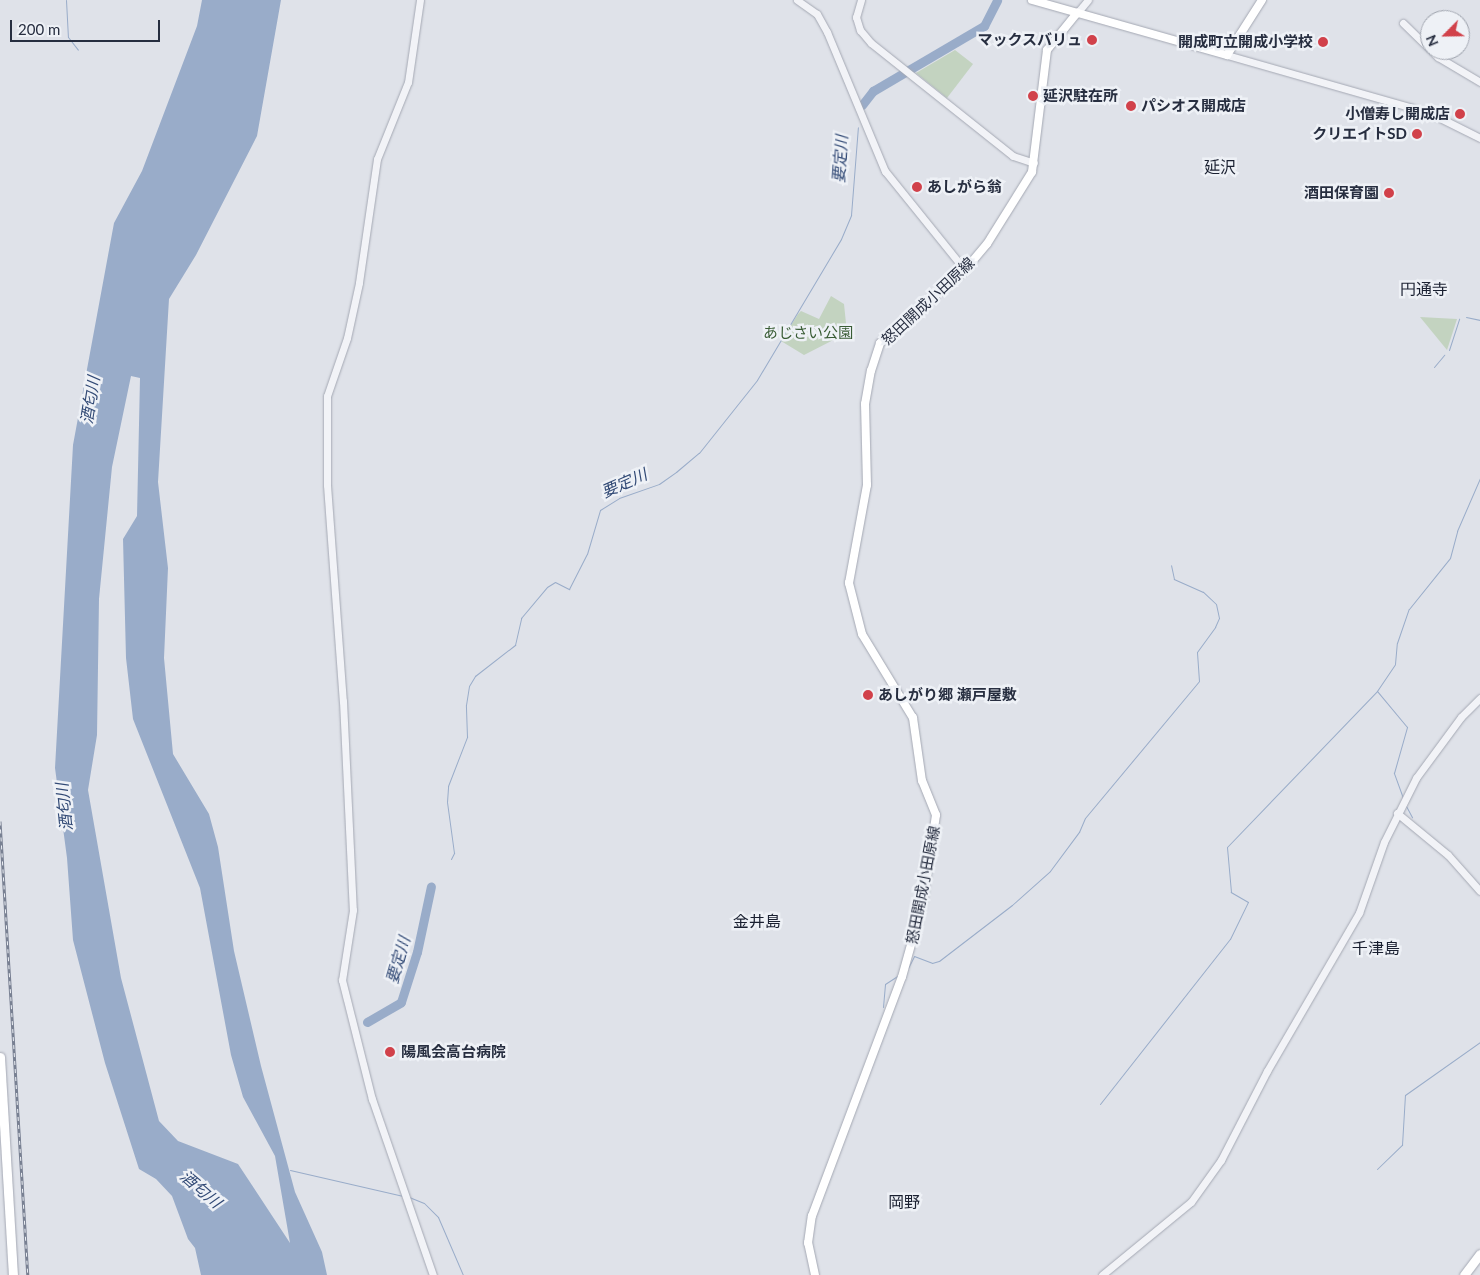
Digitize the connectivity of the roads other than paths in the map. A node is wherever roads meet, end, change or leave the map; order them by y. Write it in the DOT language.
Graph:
graph roads {
  1 [pos="420,0"];
  2 [pos="796,0"];
  3 [pos="861,0"];
  4 [pos="1032,0"];
  5 [pos="1088,0"];
  6 [pos="1262,0"];
  7 [pos="1077,13"];
  8 [pos="1403,23"];
  9 [pos="1227,55"];
  10 [pos="1480,82"];
  11 [pos="1480,138"];
  12 [pos="1034,163"];
  13 [pos="965,270"];
  14 [pos="1480,698"];
  15 [pos="1397,813"];
  16 [pos="1480,891"];
  17 [pos="0,1057"];
  18 [pos="1480,1254"];
  19 [pos="13,1275"];
  20 [pos="433,1275"];
  21 [pos="815,1275"];
  22 [pos="1102,1275"];
  23 [pos="1464,1275"];
  1 -- 20 [label="street"];
  2 -- 13 [label="street"];
  3 -- 12 [label="street"];
  4 -- 7 [label="main road"];
  5 -- 7 [label="street"];
  6 -- 9 [label="main road"];
  7 -- 9 [label="main road"];
  7 -- 12 [label="main road, 怒田開成小田原線"];
  8 -- 10 [label="street"];
  9 -- 11 [label="street"];
  12 -- 13 [label="main road, 怒田開成小田原線"];
  13 -- 21 [label="main road, 怒田開成小田原線"];
  14 -- 15 [label="street"];
  15 -- 16 [label="street"];
  15 -- 22 [label="street"];
  17 -- 19 [label="main road"];
  18 -- 23 [label="main road"];
}
